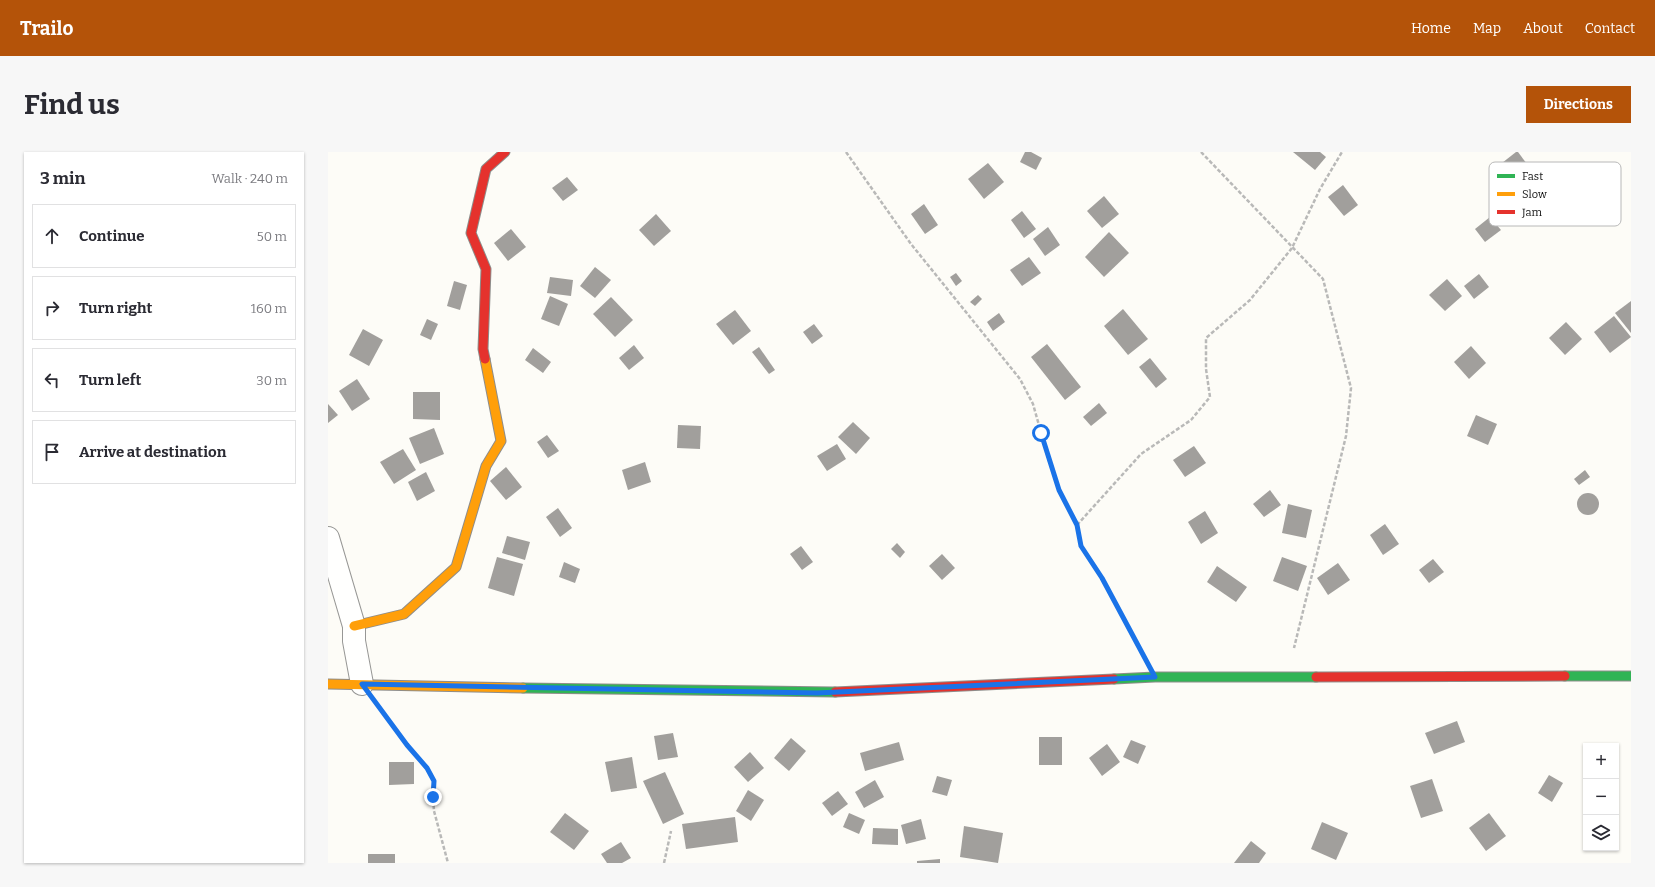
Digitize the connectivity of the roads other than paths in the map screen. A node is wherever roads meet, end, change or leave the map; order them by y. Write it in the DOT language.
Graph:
graph roads {
  1 [pos="505,152"];
  2 [pos="328,538"];
  3 [pos="354,626"];
  4 [pos="1631,676"];
  5 [pos="328,684"];
  6 [pos="362,684"];
  1 -- 3 [label="street"];
  2 -- 3 [label="street"];
  3 -- 6 [label="street"];
  4 -- 6 [label="street"];
  5 -- 6 [label="street"];
}
